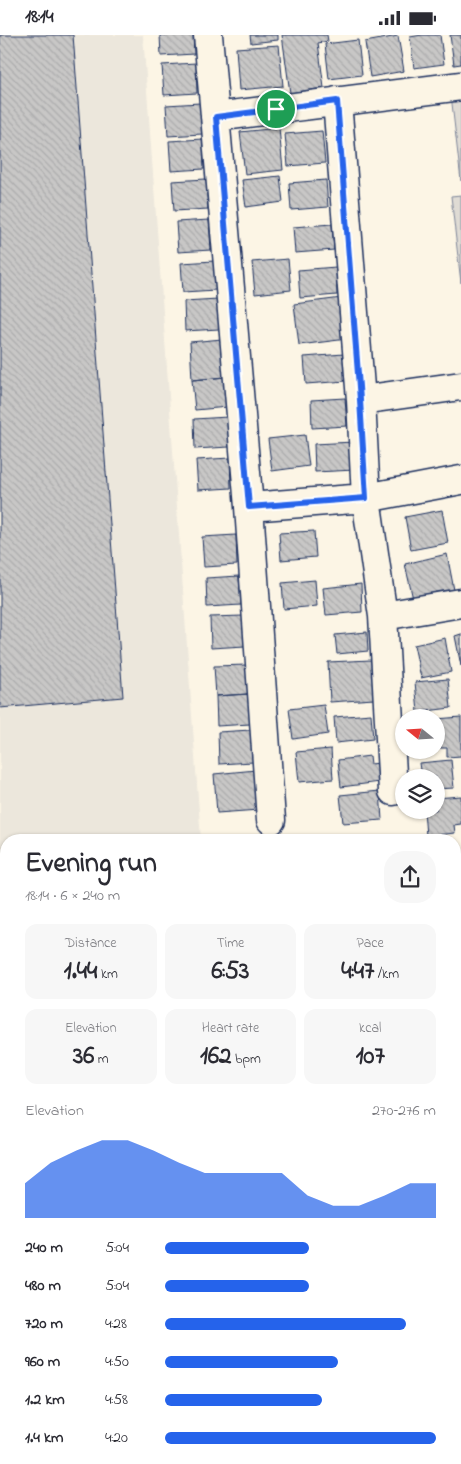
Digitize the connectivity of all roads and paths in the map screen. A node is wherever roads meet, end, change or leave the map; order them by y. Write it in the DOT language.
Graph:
graph roads {
  1 [pos="208,35"];
  2 [pos="461,86"];
  3 [pos="337,101"];
  4 [pos="216,117"];
  5 [pos="461,386"];
  6 [pos="360,400"];
  7 [pos="461,480"];
  8 [pos="366,498"];
  9 [pos="249,507"];
  10 [pos="461,603"];
  11 [pos="383,616"];
  12 [pos="393,791"];
  13 [pos="271,820"];
  1 -- 4 [label="street"];
  2 -- 3 [label="street"];
  3 -- 4 [label="street"];
  3 -- 6 [label="street"];
  4 -- 9 [label="street"];
  5 -- 6 [label="street"];
  6 -- 8 [label="street"];
  7 -- 8 [label="street"];
  8 -- 9 [label="street"];
  8 -- 11 [label="street"];
  9 -- 13 [label="street"];
  10 -- 11 [label="street"];
  11 -- 12 [label="street"];
}
